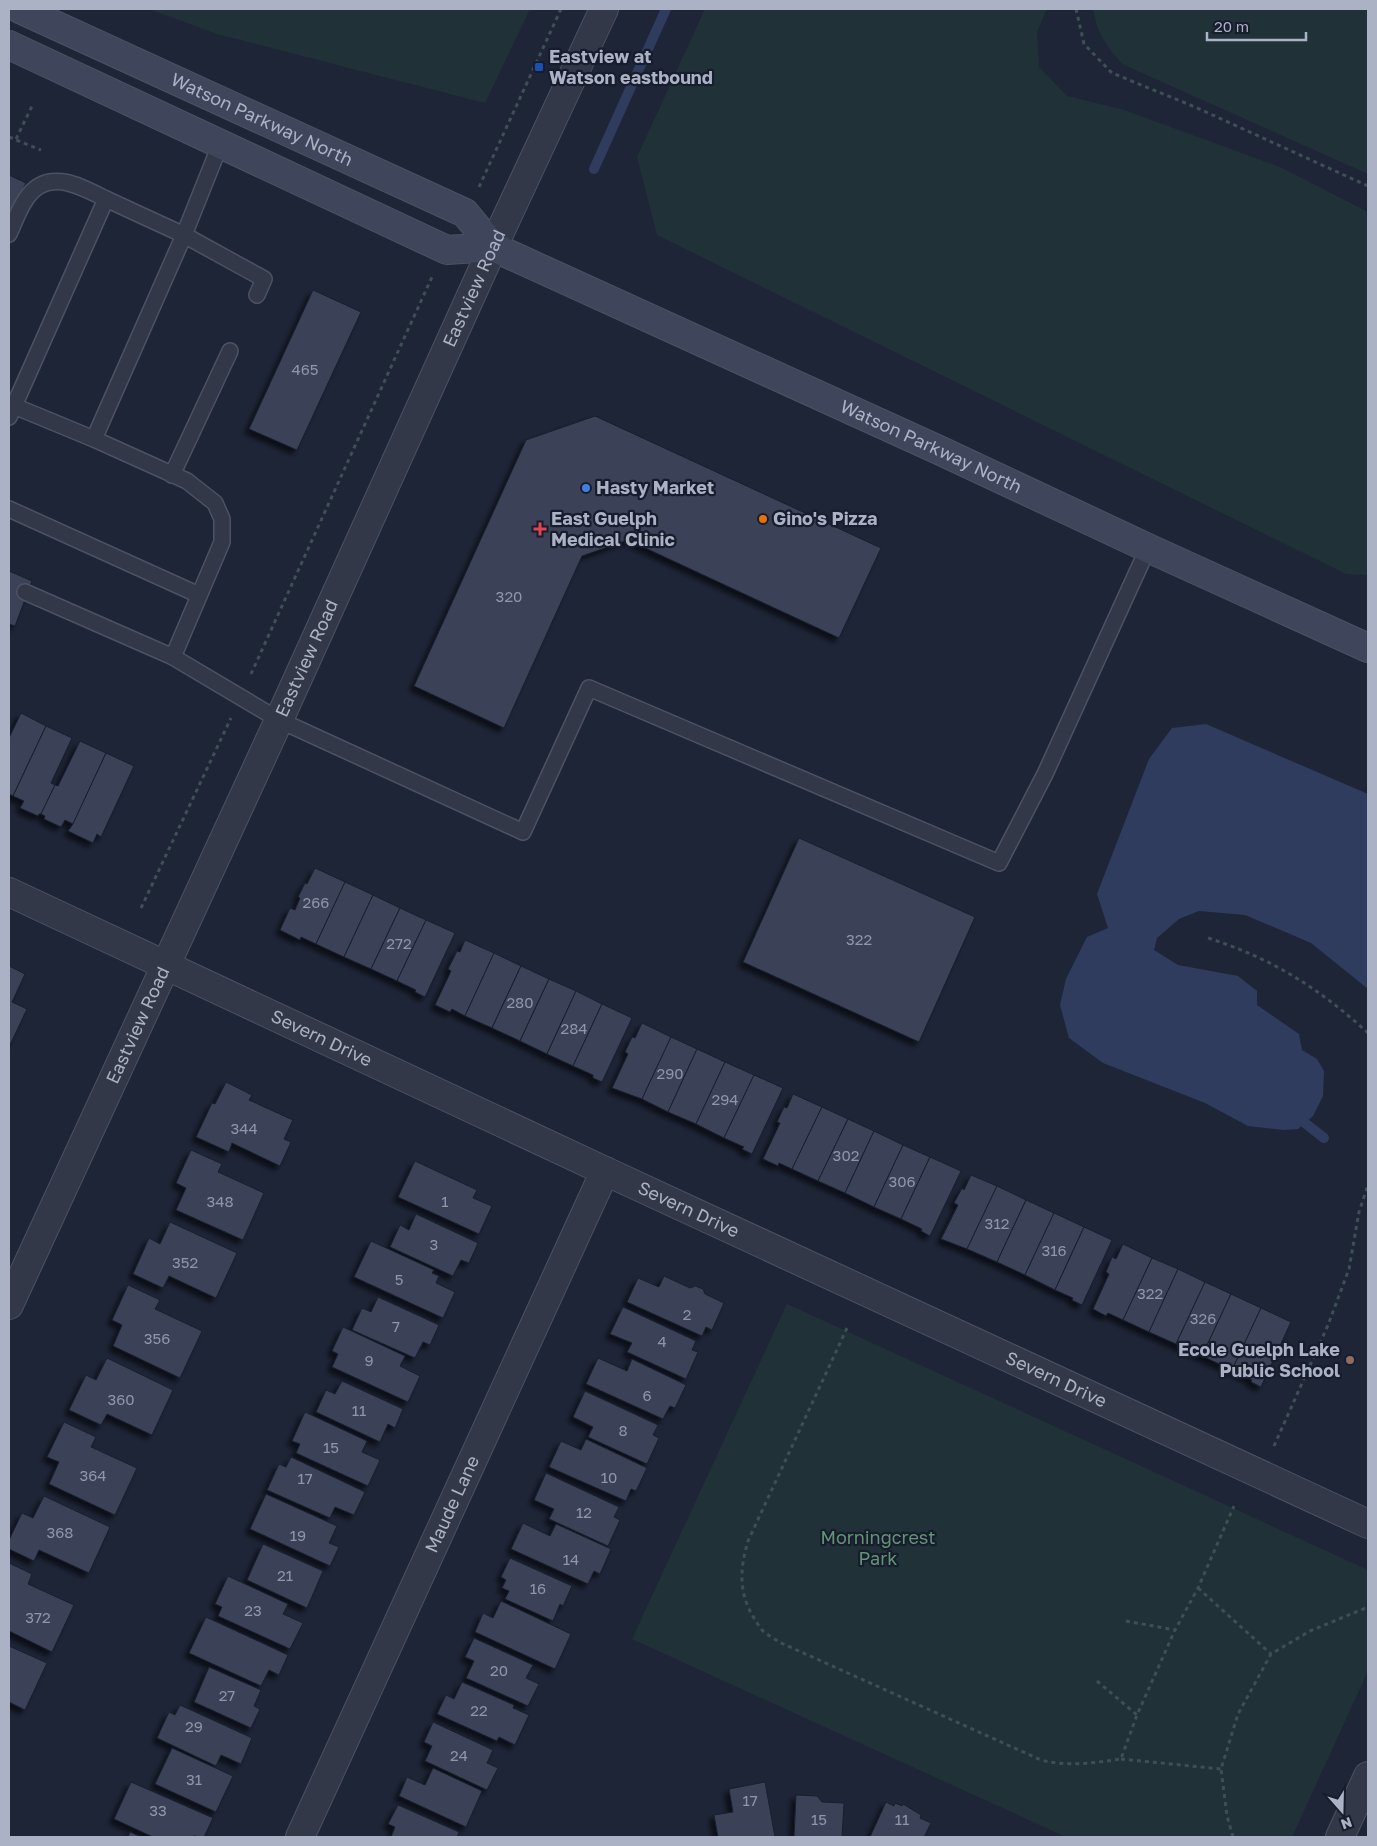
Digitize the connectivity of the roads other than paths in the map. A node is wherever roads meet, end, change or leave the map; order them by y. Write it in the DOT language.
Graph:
graph roads {
  1 [pos="20,9"];
  2 [pos="604,9"];
  3 [pos="9,45"];
  4 [pos="220,145"];
  5 [pos="106,199"];
  6 [pos="9,234"];
  7 [pos="184,235"];
  8 [pos="493,247"];
  9 [pos="257,295"];
  10 [pos="230,351"];
  11 [pos="11,411"];
  12 [pos="94,439"];
  13 [pos="172,475"];
  14 [pos="9,509"];
  15 [pos="1148,548"];
  16 [pos="25,592"];
  17 [pos="199,595"];
  18 [pos="1368,648"];
  19 [pos="173,656"];
  20 [pos="280,720"];
  21 [pos="9,892"];
  22 [pos="166,966"];
  23 [pos="605,1171"];
  24 [pos="9,1305"];
  25 [pos="1368,1524"];
  26 [pos="1368,1776"];
  27 [pos="300,1837"];
  28 [pos="1340,1837"];
  1 -- 8 [label="main road, Watson Parkway North"];
  2 -- 8 [label="street, Eastview Road"];
  3 -- 4 [label="main road, Watson Parkway North"];
  4 -- 7 [label="lane"];
  4 -- 8 [label="main road, Watson Parkway North"];
  5 -- 6 [label="lane"];
  5 -- 7 [label="lane"];
  5 -- 11 [label="lane"];
  7 -- 9 [label="lane"];
  7 -- 12 [label="lane"];
  8 -- 15 [label="main road, Watson Parkway North"];
  8 -- 20 [label="street, Eastview Road"];
  10 -- 13 [label="lane"];
  11 -- 12 [label="lane"];
  12 -- 13 [label="lane"];
  13 -- 17 [label="lane"];
  14 -- 17 [label="lane"];
  15 -- 18 [label="main road, Watson Parkway North"];
  15 -- 20 [label="lane"];
  16 -- 19 [label="lane"];
  17 -- 19 [label="lane"];
  19 -- 20 [label="lane"];
  20 -- 22 [label="street, Eastview Road"];
  21 -- 22 [label="street, Severn Drive"];
  22 -- 23 [label="street, Severn Drive"];
  22 -- 24 [label="street, Eastview Road"];
  23 -- 25 [label="street, Severn Drive"];
  23 -- 27 [label="street, Maude Lane"];
  26 -- 28 [label="street"];
}
